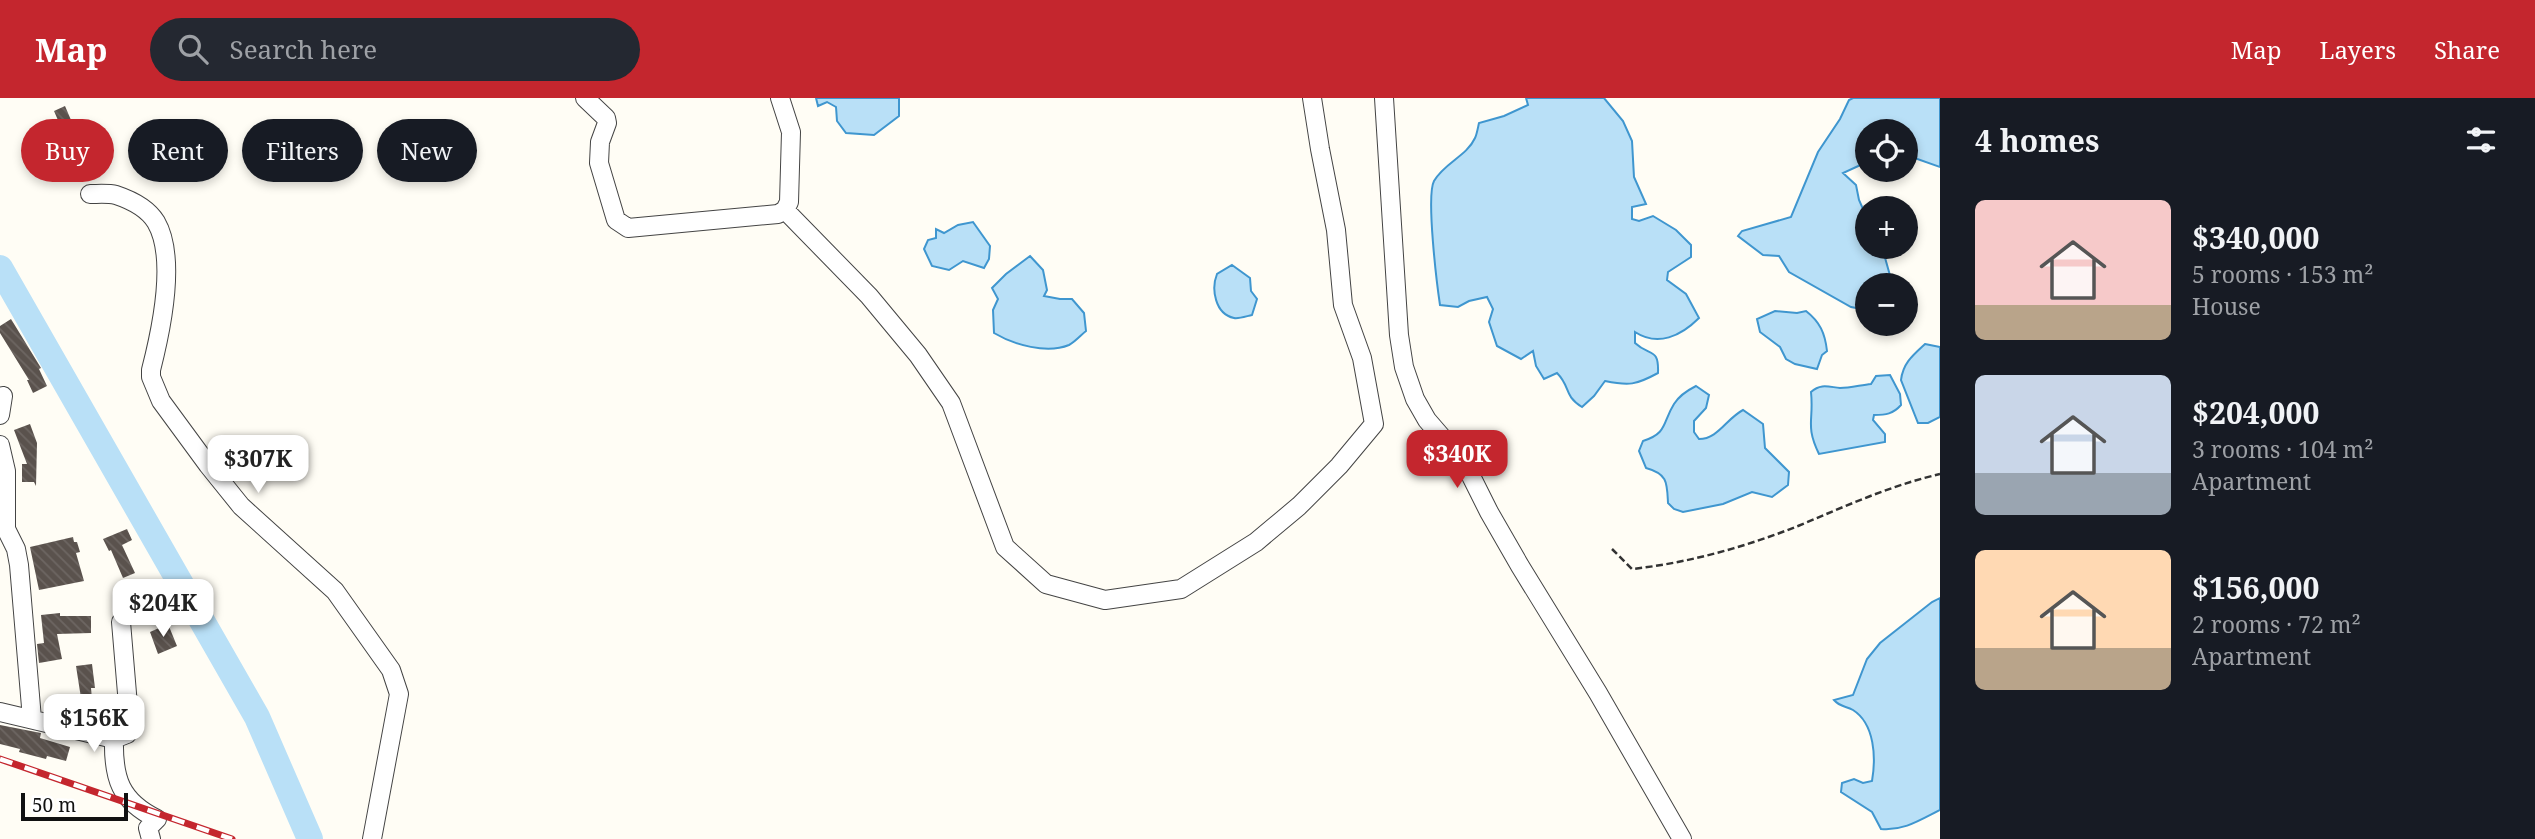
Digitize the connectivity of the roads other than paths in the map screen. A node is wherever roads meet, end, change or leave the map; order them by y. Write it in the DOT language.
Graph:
graph roads {
  1 [pos="586,98"];
  2 [pos="780,98"];
  3 [pos="1312,98"];
  4 [pos="1384,98"];
  5 [pos="90,194"];
  6 [pos="785,209"];
  7 [pos="2,396"];
  8 [pos="0,415"];
  9 [pos="0,445"];
  10 [pos="3,529"];
  11 [pos="121,622"];
  12 [pos="0,712"];
  13 [pos="32,719"];
  14 [pos="114,739"];
  15 [pos="151,839"];
  16 [pos="372,839"];
  17 [pos="1682,839"];
  1 -- 6 [label="street"];
  2 -- 6 [label="street"];
  3 -- 6 [label="street"];
  4 -- 17 [label="street"];
  5 -- 16 [label="street"];
  7 -- 8 [label="street"];
  9 -- 10 [label="street"];
  10 -- 13 [label="street"];
  11 -- 14 [label="street"];
  12 -- 13 [label="street"];
  13 -- 14 [label="street"];
  14 -- 15 [label="street"];
}
